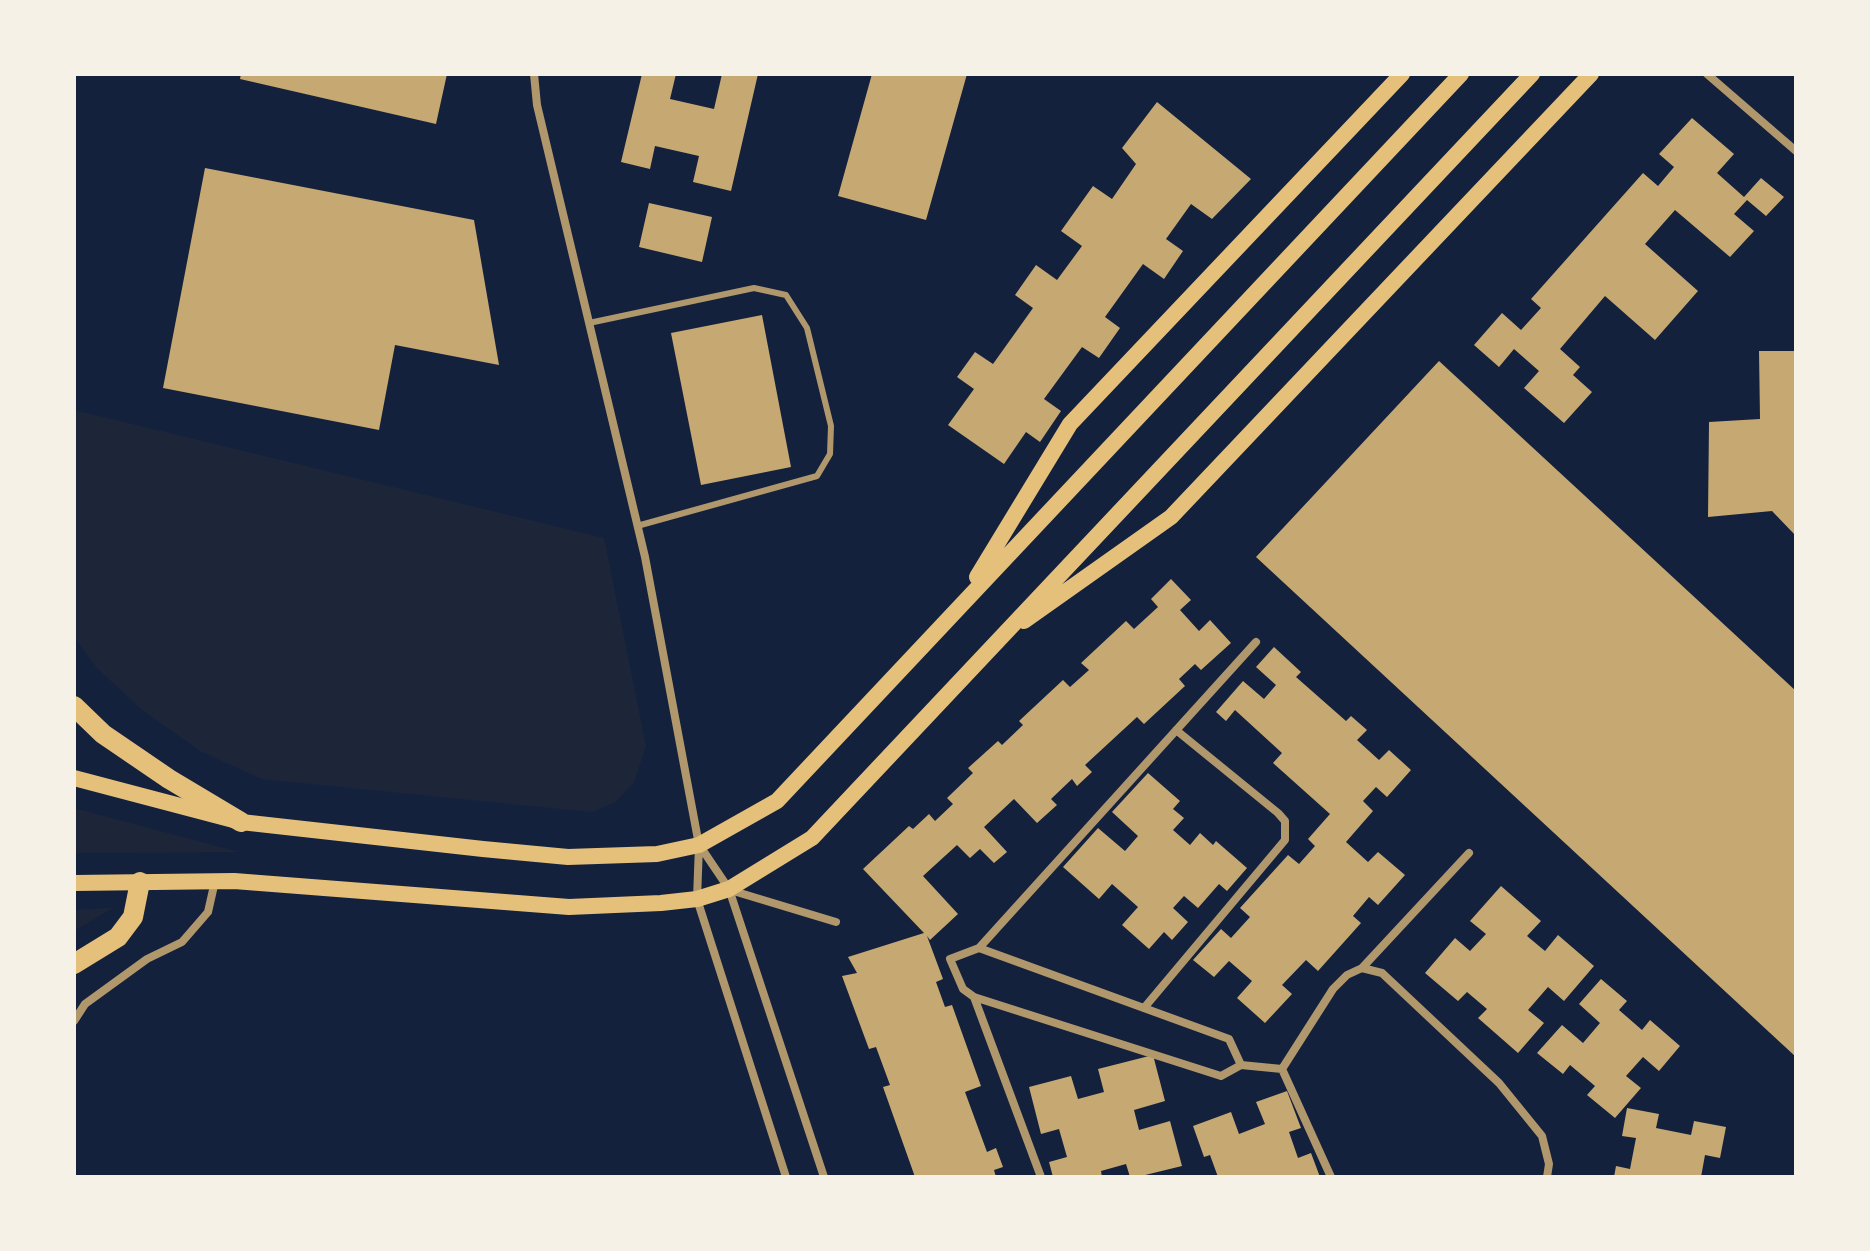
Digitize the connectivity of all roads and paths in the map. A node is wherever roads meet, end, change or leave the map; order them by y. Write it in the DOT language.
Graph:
graph roads {
  1 [pos="534,74"];
  2 [pos="1402,74"];
  3 [pos="1461,74"];
  4 [pos="1532,74"];
  5 [pos="1591,74"];
  6 [pos="1707,74"];
  7 [pos="1796,151"];
  8 [pos="589,323"];
  9 [pos="637,526"];
  10 [pos="959,605"];
  11 [pos="996,641"];
  12 [pos="1256,642"];
  13 [pos="74,706"];
  14 [pos="1176,730"];
  15 [pos="74,778"];
  16 [pos="241,822"];
  17 [pos="699,845"];
  18 [pos="1469,853"];
  19 [pos="215,881"];
  20 [pos="140,882"];
  21 [pos="74,883"];
  22 [pos="729,889"];
  23 [pos="697,899"];
  24 [pos="836,922"];
  25 [pos="979,948"];
  26 [pos="74,964"];
  27 [pos="1362,968"];
  28 [pos="974,997"];
  29 [pos="1144,1008"];
  30 [pos="74,1021"];
  31 [pos="1241,1065"];
  32 [pos="1282,1069"];
  33 [pos="786,1177"];
  34 [pos="824,1177"];
  35 [pos="1041,1177"];
  36 [pos="1331,1177"];
  37 [pos="1547,1177"];
  1 -- 8 [label="street"];
  2 -- 10 [label="main road"];
  3 -- 10 [label="main road"];
  4 -- 11 [label="main road"];
  5 -- 11 [label="main road"];
  6 -- 7 [label="street"];
  8 -- 9 [label="street"];
  8 -- 9 [label="lane"];
  9 -- 17 [label="street"];
  10 -- 17 [label="main road"];
  11 -- 22 [label="main road"];
  12 -- 14 [label="street"];
  13 -- 16 [label="main road"];
  14 -- 25 [label="street"];
  14 -- 29 [label="street"];
  15 -- 16 [label="main road"];
  16 -- 17 [label="main road"];
  17 -- 22 [label="street"];
  17 -- 23 [label="street"];
  18 -- 27 [label="street"];
  19 -- 20 [label="main road"];
  19 -- 23 [label="main road"];
  19 -- 30 [label="street"];
  20 -- 21 [label="main road"];
  20 -- 26 [label="main road"];
  22 -- 23 [label="main road"];
  22 -- 24 [label="street"];
  22 -- 34 [label="street"];
  23 -- 33 [label="street"];
  25 -- 28 [label="street"];
  25 -- 29 [label="street"];
  27 -- 32 [label="street"];
  27 -- 37 [label="street"];
  28 -- 31 [label="street"];
  28 -- 35 [label="street"];
  29 -- 31 [label="street"];
  31 -- 32 [label="street"];
  32 -- 36 [label="street"];
}
